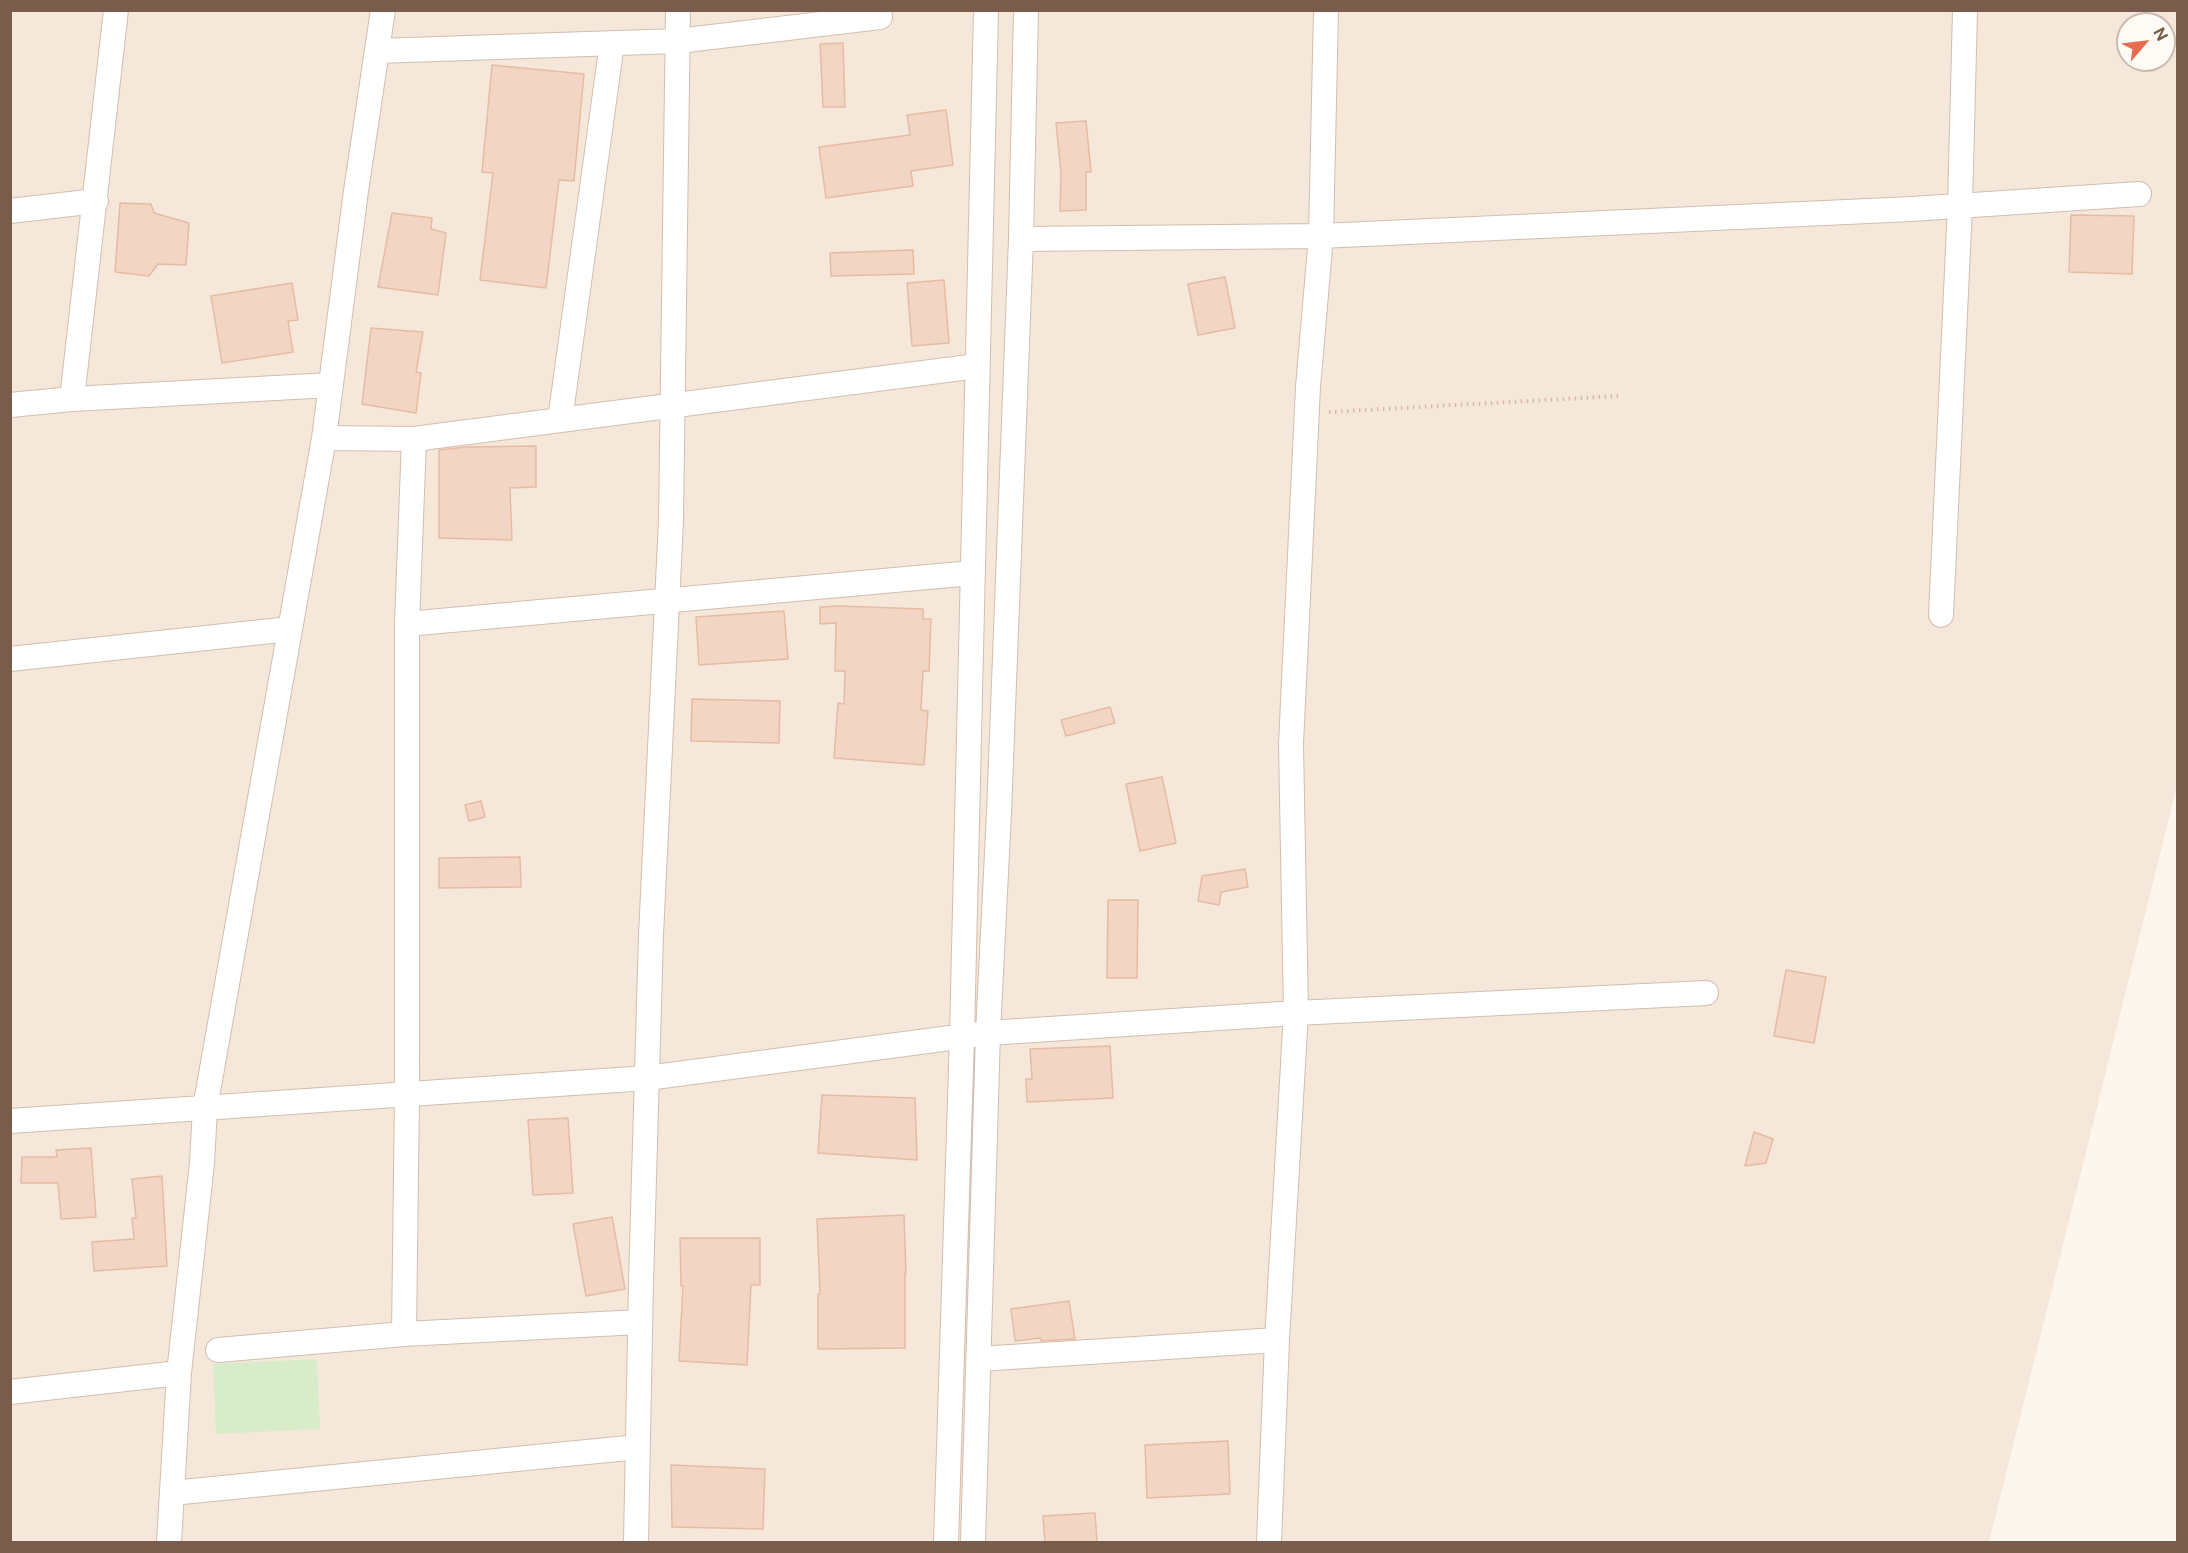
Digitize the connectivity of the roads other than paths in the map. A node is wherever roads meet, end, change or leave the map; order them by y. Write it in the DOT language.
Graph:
graph roads {
  1 [pos="116,10"];
  2 [pos="383,10"];
  3 [pos="678,10"];
  4 [pos="986,10"];
  5 [pos="1026,10"];
  6 [pos="1326,10"];
  7 [pos="1965,10"];
  8 [pos="880,17"];
  9 [pos="678,41"];
  10 [pos="612,44"];
  11 [pos="377,51"];
  12 [pos="2139,194"];
  13 [pos="96,201"];
  14 [pos="1960,206"];
  15 [pos="10,211"];
  16 [pos="1321,236"];
  17 [pos="1022,239"];
  18 [pos="977,366"];
  19 [pos="331,385"];
  20 [pos="72,399"];
  21 [pos="10,405"];
  22 [pos="672,405"];
  23 [pos="560,420"];
  24 [pos="324,438"];
  25 [pos="414,440"];
  26 [pos="972,573"];
  27 [pos="667,601"];
  28 [pos="1941,615"];
  29 [pos="407,624"];
  30 [pos="290,629"];
  31 [pos="10,659"];
  32 [pos="1706,993"];
  33 [pos="1296,1013"];
  34 [pos="988,1033"];
  35 [pos="962,1036"];
  36 [pos="646,1078"];
  37 [pos="407,1095"];
  38 [pos="205,1108"];
  39 [pos="10,1121"];
  40 [pos="640,1322"];
  41 [pos="404,1334"];
  42 [pos="1277,1340"];
  43 [pos="218,1350"];
  44 [pos="979,1359"];
  45 [pos="180,1373"];
  46 [pos="10,1392"];
  47 [pos="638,1447"];
  48 [pos="172,1493"];
  49 [pos="169,1542"];
  50 [pos="636,1542"];
  51 [pos="946,1542"];
  52 [pos="973,1542"];
  53 [pos="1269,1542"];
  1 -- 13 [label="street"];
  2 -- 11 [label="street"];
  3 -- 9 [label="street"];
  4 -- 18 [label="street"];
  5 -- 17 [label="street"];
  6 -- 16 [label="street"];
  7 -- 14 [label="street"];
  8 -- 9 [label="street"];
  9 -- 10 [label="street"];
  9 -- 22 [label="street"];
  10 -- 11 [label="street"];
  10 -- 23 [label="street"];
  11 -- 19 [label="street"];
  12 -- 14 [label="street"];
  13 -- 15 [label="street"];
  13 -- 20 [label="street"];
  14 -- 16 [label="street"];
  14 -- 28 [label="street"];
  16 -- 17 [label="street"];
  16 -- 33 [label="street"];
  17 -- 34 [label="street"];
  18 -- 22 [label="street"];
  18 -- 26 [label="street"];
  19 -- 20 [label="street"];
  19 -- 24 [label="street"];
  20 -- 21 [label="street"];
  22 -- 23 [label="street"];
  22 -- 27 [label="street"];
  23 -- 25 [label="street"];
  24 -- 25 [label="street"];
  24 -- 30 [label="street"];
  25 -- 29 [label="street"];
  26 -- 27 [label="street"];
  26 -- 35 [label="street"];
  27 -- 29 [label="street"];
  27 -- 36 [label="street"];
  29 -- 37 [label="street"];
  30 -- 31 [label="street"];
  30 -- 38 [label="street"];
  32 -- 33 [label="street"];
  33 -- 34 [label="street"];
  33 -- 42 [label="street"];
  34 -- 35 [label="street"];
  34 -- 44 [label="street"];
  35 -- 36 [label="street"];
  35 -- 51 [label="street"];
  36 -- 37 [label="street"];
  36 -- 40 [label="street"];
  37 -- 38 [label="street"];
  37 -- 41 [label="street"];
  38 -- 39 [label="street"];
  38 -- 45 [label="street"];
  40 -- 41 [label="street"];
  40 -- 47 [label="street"];
  41 -- 43 [label="street"];
  42 -- 44 [label="street"];
  42 -- 53 [label="street"];
  44 -- 52 [label="street"];
  45 -- 46 [label="street"];
  45 -- 48 [label="street"];
  47 -- 48 [label="street"];
  47 -- 50 [label="street"];
  48 -- 49 [label="street"];
}
